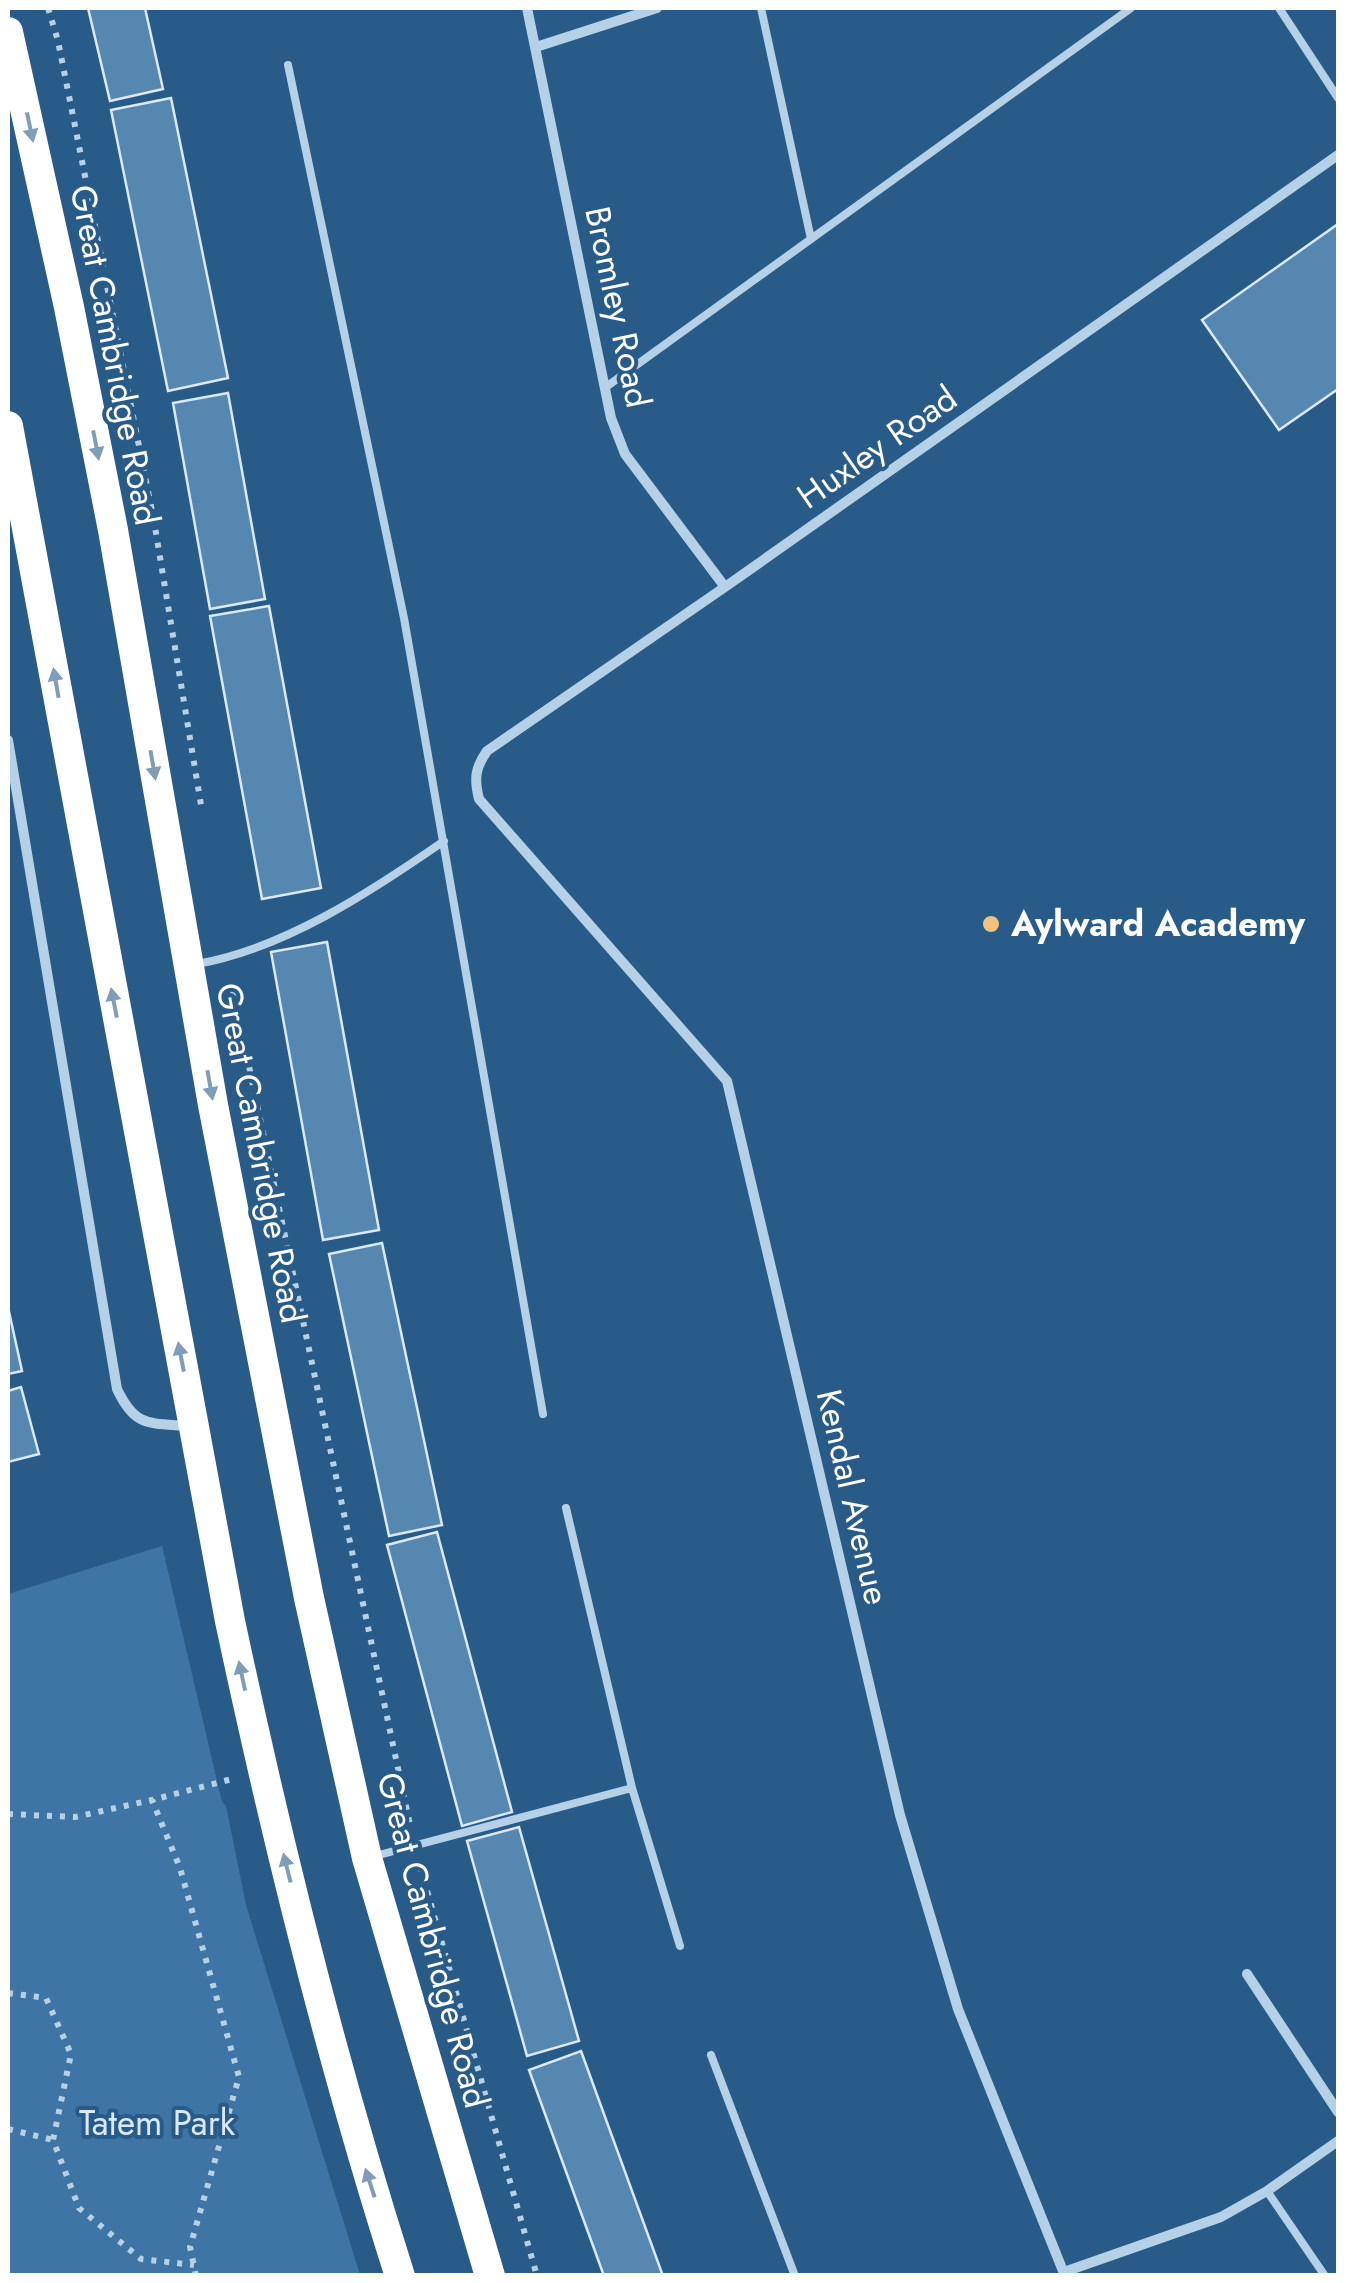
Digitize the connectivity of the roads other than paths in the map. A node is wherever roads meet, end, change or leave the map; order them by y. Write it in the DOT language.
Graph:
graph roads {
  1 [pos="527,8"];
  2 [pos="657,8"];
  3 [pos="761,8"];
  4 [pos="1131,8"];
  5 [pos="1280,8"];
  6 [pos="8,32"];
  7 [pos="536,47"];
  8 [pos="288,65"];
  9 [pos="1338,98"];
  10 [pos="1338,155"];
  11 [pos="811,239"];
  12 [pos="606,387"];
  13 [pos="8,426"];
  14 [pos="724,588"];
  15 [pos="8,740"];
  16 [pos="479,799"];
  17 [pos="444,841"];
  18 [pos="188,966"];
  19 [pos="543,1414"];
  20 [pos="194,1426"];
  21 [pos="566,1508"];
  22 [pos="632,1788"];
  23 [pos="367,1858"];
  24 [pos="680,1946"];
  25 [pos="1247,1974"];
  26 [pos="711,2055"];
  27 [pos="1338,2112"];
  28 [pos="1338,2141"];
  29 [pos="1267,2190"];
  30 [pos="1064,2274"];
  31 [pos="400,2276"];
  32 [pos="490,2276"];
  33 [pos="795,2276"];
  34 [pos="1325,2276"];
  1 -- 7 [label="street, Bromley Road"];
  2 -- 7 [label="street"];
  3 -- 11 [label="lane"];
  4 -- 11 [label="lane"];
  5 -- 9 [label="lane"];
  6 -- 18 [label="highway, Great Cambridge Road, one-way"];
  7 -- 12 [label="street, Bromley Road"];
  8 -- 17 [label="lane"];
  10 -- 14 [label="street, Huxley Road"];
  11 -- 12 [label="lane"];
  12 -- 14 [label="street, Bromley Road"];
  20 -- 13 [label="highway, one-way"];
  14 -- 16 [label="street, Huxley Road"];
  15 -- 20 [label="street"];
  16 -- 30 [label="street, Kendal Avenue"];
  17 -- 18 [label="lane"];
  17 -- 19 [label="lane"];
  18 -- 23 [label="highway, Great Cambridge Road, one-way"];
  31 -- 20 [label="highway, one-way"];
  21 -- 22 [label="lane"];
  22 -- 23 [label="lane"];
  22 -- 24 [label="lane"];
  23 -- 32 [label="highway, Great Cambridge Road"];
  25 -- 27 [label="street"];
  26 -- 33 [label="lane"];
  28 -- 29 [label="street"];
  29 -- 30 [label="street"];
  29 -- 34 [label="lane"];
}
